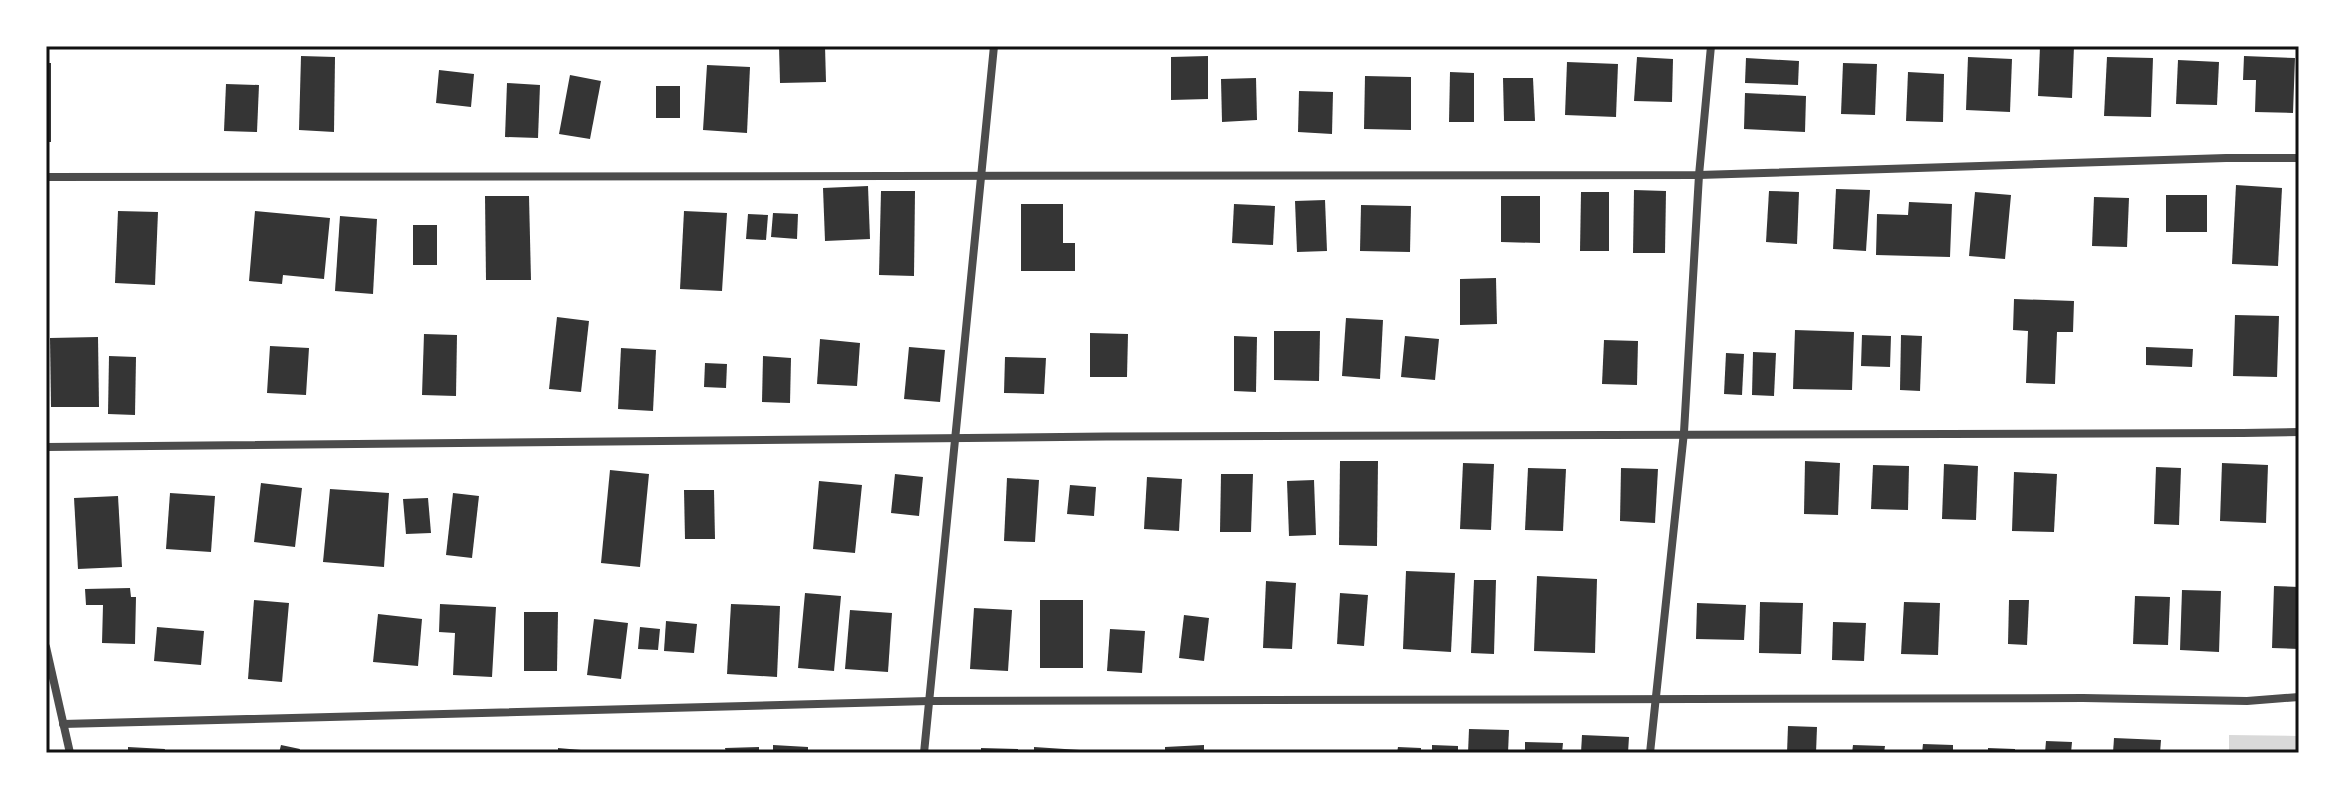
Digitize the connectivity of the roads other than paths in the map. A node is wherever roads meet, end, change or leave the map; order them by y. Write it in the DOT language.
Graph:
graph roads {
  1 [pos="994,46"];
  2 [pos="1711,46"];
  3 [pos="2299,158"];
  4 [pos="1699,175"];
  5 [pos="979,176"];
  6 [pos="46,177"];
  7 [pos="1684,432"];
  8 [pos="2299,432"];
  9 [pos="955,436"];
  10 [pos="46,447"];
  11 [pos="46,647"];
  12 [pos="2299,697"];
  13 [pos="1656,699"];
  14 [pos="929,701"];
  15 [pos="63,724"];
  16 [pos="70,753"];
  17 [pos="924,753"];
  18 [pos="1650,753"];
  1 -- 5 [label="street"];
  2 -- 4 [label="street"];
  3 -- 4 [label="street"];
  4 -- 5 [label="street"];
  4 -- 7 [label="street"];
  5 -- 6 [label="street"];
  5 -- 9 [label="street"];
  7 -- 8 [label="street"];
  7 -- 9 [label="street"];
  7 -- 13 [label="street"];
  9 -- 10 [label="street"];
  9 -- 14 [label="street"];
  11 -- 15 [label="street"];
  12 -- 13 [label="street"];
  13 -- 14 [label="street"];
  13 -- 18 [label="street"];
  14 -- 15 [label="street"];
  14 -- 17 [label="street"];
  15 -- 16 [label="street"];
}
